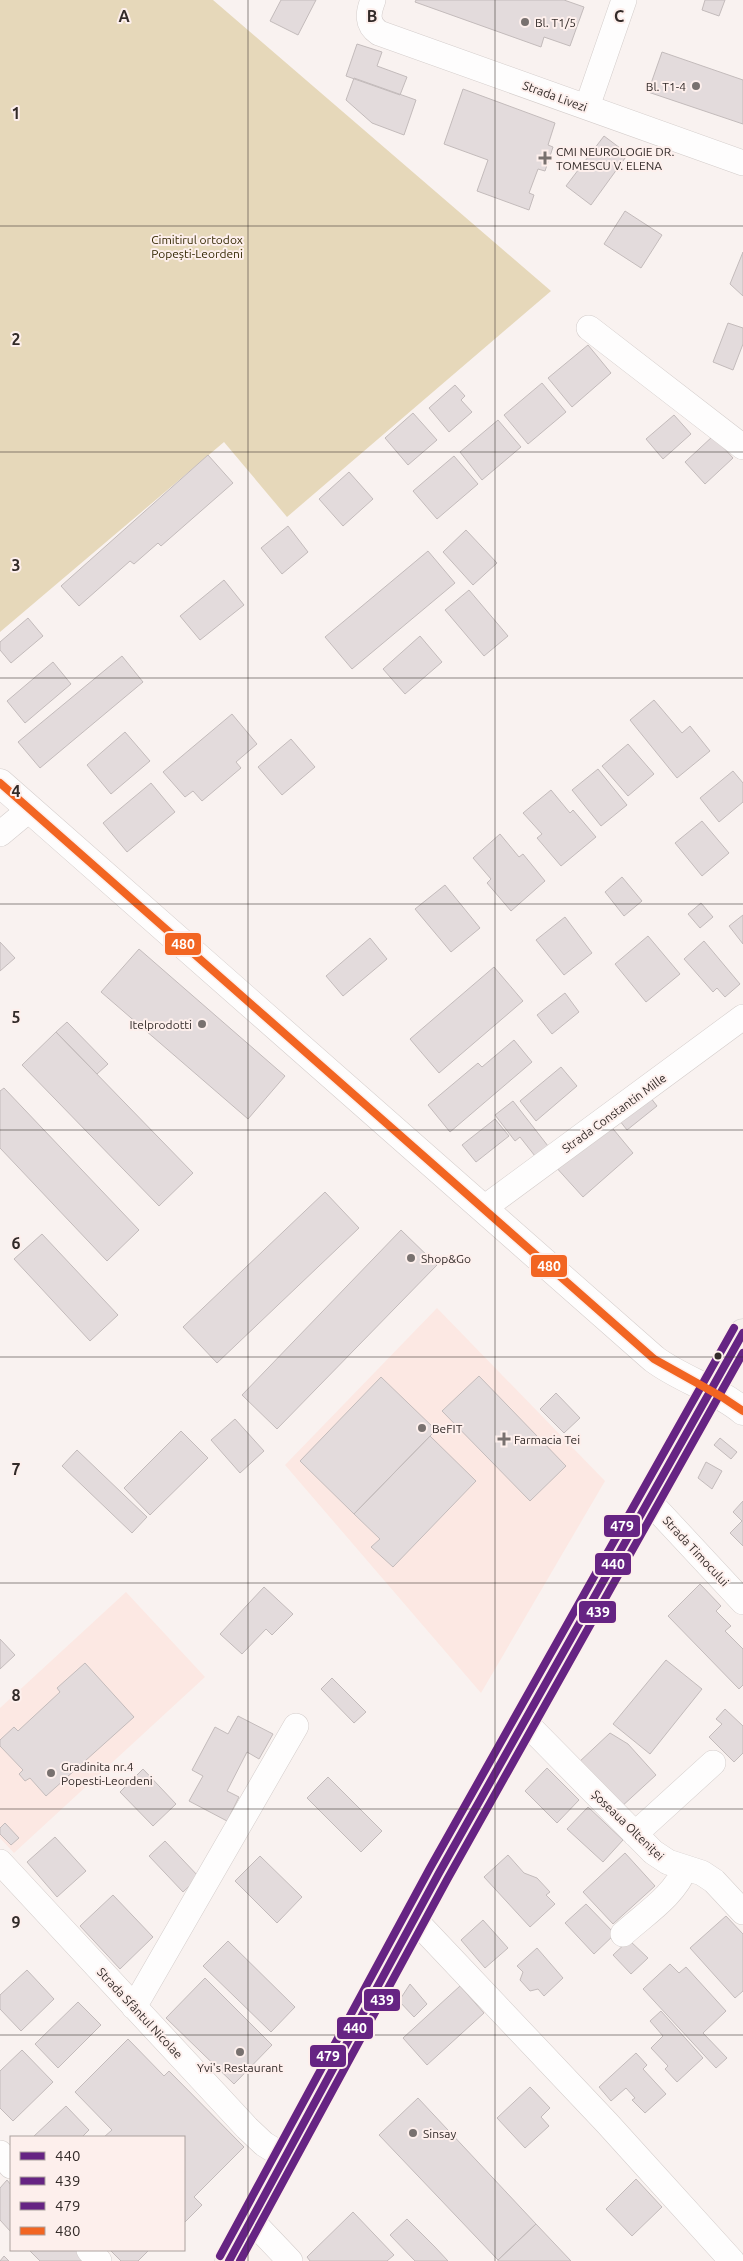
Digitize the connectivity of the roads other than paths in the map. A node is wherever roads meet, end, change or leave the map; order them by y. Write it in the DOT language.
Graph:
graph roads {
  1 [pos="624,0"];
  2 [pos="371,12"];
  3 [pos="586,107"];
  4 [pos="743,163"];
  5 [pos="590,328"];
  6 [pos="743,447"];
  7 [pos="0,783"];
  8 [pos="30,809"];
  9 [pos="0,834"];
  10 [pos="743,1016"];
  11 [pos="484,1208"];
  12 [pos="743,1333"];
  13 [pos="711,1391"];
  14 [pos="743,1411"];
  15 [pos="649,1501"];
  16 [pos="743,1602"];
  17 [pos="524,1721"];
  18 [pos="296,1726"];
  19 [pos="713,1763"];
  20 [pos="635,1834"];
  21 [pos="0,1862"];
  22 [pos="686,1868"];
  23 [pos="743,1912"];
  24 [pos="414,1919"];
  25 [pos="623,1934"];
  26 [pos="134,2007"];
  27 [pos="0,2154"];
  28 [pos="285,2157"];
  29 [pos="10,2165"];
  30 [pos="251,2220"];
  31 [pos="90,2251"];
  32 [pos="100,2261"];
  33 [pos="228,2261"];
  34 [pos="290,2261"];
  35 [pos="732,2261"];
  1 -- 3 [label="street"];
  2 -- 3 [label="street, Strada Livezi"];
  3 -- 4 [label="street, Strada Livezi"];
  5 -- 6 [label="street"];
  7 -- 8 [label="street"];
  8 -- 9 [label="street"];
  8 -- 11 [label="street"];
  10 -- 11 [label="street, Strada Constantin Mille"];
  11 -- 13 [label="street"];
  12 -- 13 [label="main road"];
  13 -- 14 [label="street"];
  13 -- 15 [label="main road"];
  15 -- 16 [label="street, Strada Timocului"];
  15 -- 17 [label="main road"];
  17 -- 20 [label="street, Șoseaua Olteniței"];
  17 -- 24 [label="main road"];
  18 -- 26 [label="street"];
  19 -- 20 [label="street"];
  20 -- 22 [label="street, Șoseaua Olteniței"];
  21 -- 26 [label="street, Strada Sfântul Nicolae"];
  22 -- 23 [label="street, Șoseaua Olteniței"];
  22 -- 25 [label="street"];
  24 -- 28 [label="main road"];
  24 -- 35 [label="street"];
  26 -- 28 [label="street, Strada Sfântul Nicolae"];
  27 -- 29 [label="street"];
  28 -- 30 [label="main road"];
  30 -- 33 [label="main road"];
  30 -- 34 [label="street"];
  31 -- 32 [label="street"];
}
